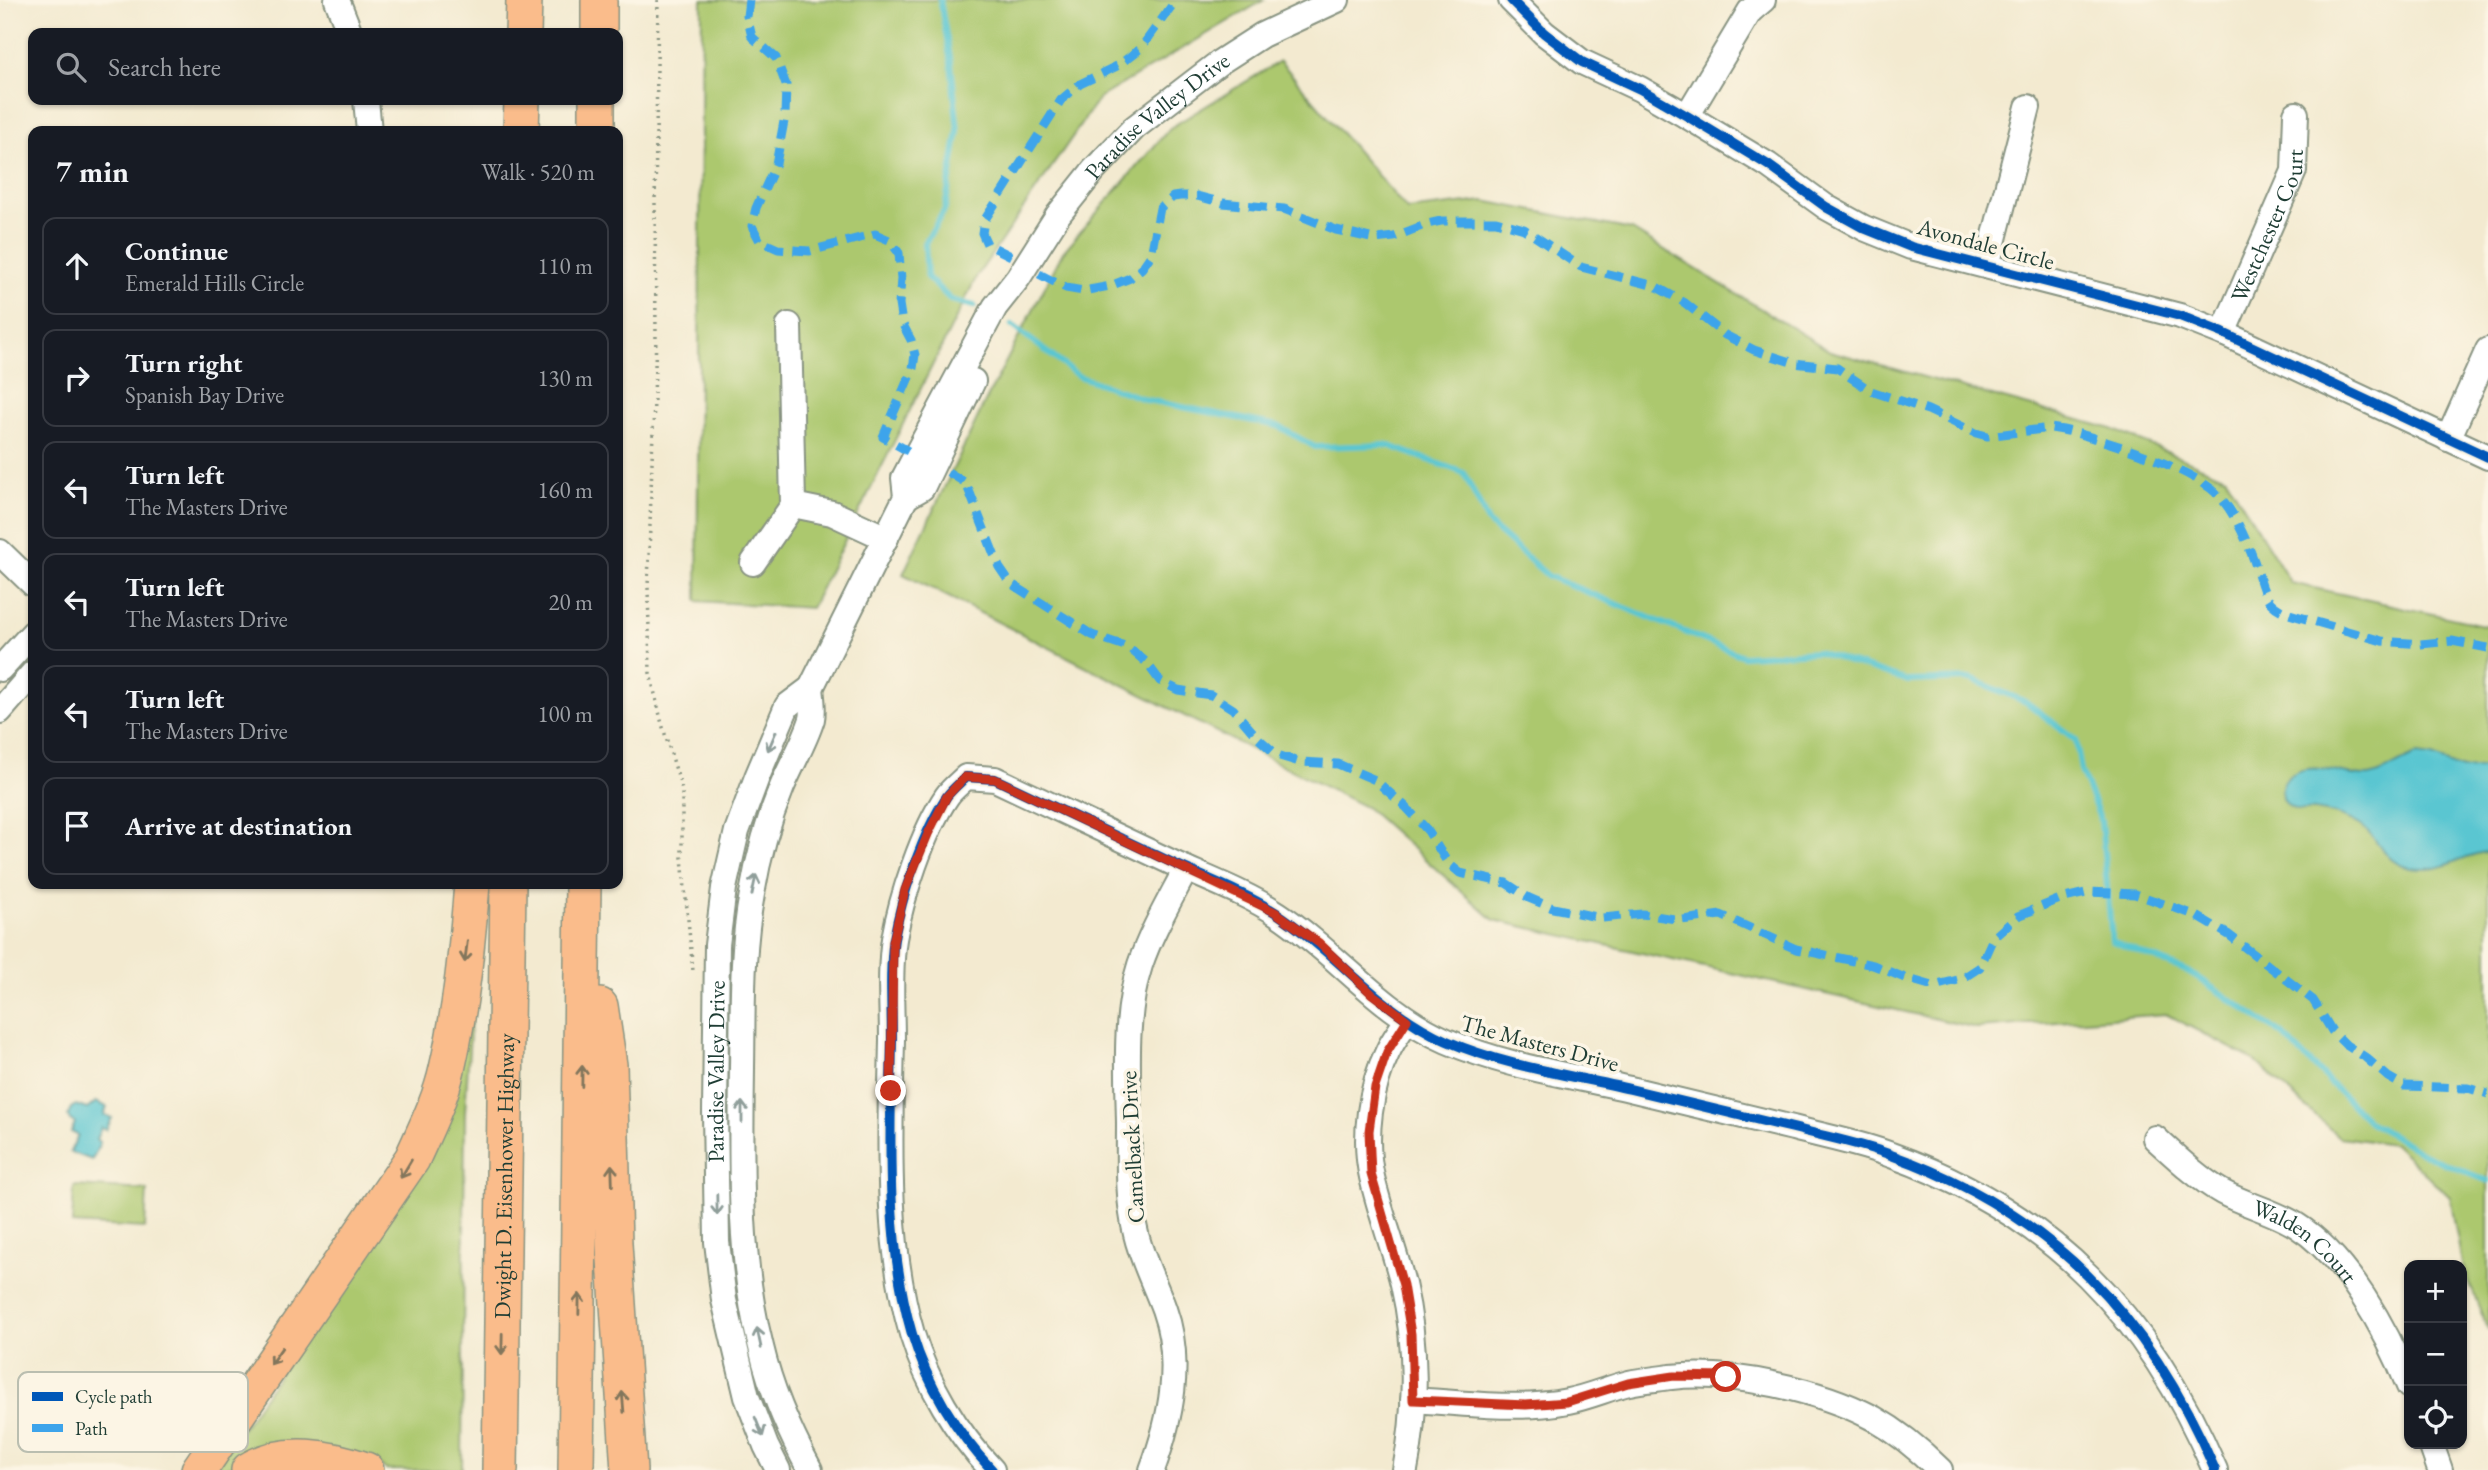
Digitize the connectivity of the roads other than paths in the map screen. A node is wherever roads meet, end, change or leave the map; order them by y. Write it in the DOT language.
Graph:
graph roads {
  1 [pos="337,0"];
  2 [pos="524,0"];
  3 [pos="599,0"];
  4 [pos="1337,0"];
  5 [pos="1511,0"];
  6 [pos="1763,0"];
  7 [pos="348,28"];
  8 [pos="523,28"];
  9 [pos="598,28"];
  10 [pos="366,105"];
  11 [pos="522,105"];
  12 [pos="597,105"];
  13 [pos="2028,107"];
  14 [pos="2295,114"];
  15 [pos="1687,116"];
  16 [pos="369,126"];
  17 [pos="521,126"];
  18 [pos="597,126"];
  19 [pos="1987,266"];
  20 [pos="789,325"];
  21 [pos="2223,333"];
  22 [pos="2488,349"];
  23 [pos="2448,439"];
  24 [pos="2488,457"];
  25 [pos="793,505"];
  26 [pos="886,538"];
  27 [pos="0,552"];
  28 [pos="753,563"];
  29 [pos="28,579"];
  30 [pos="28,638"];
  31 [pos="0,669"];
  32 [pos="28,679"];
  33 [pos="811,688"];
  34 [pos="0,711"];
  35 [pos="1186,869"];
  36 [pos="472,889"];
  37 [pos="508,889"];
  38 [pos="583,890"];
  39 [pos="1407,1020"];
  40 [pos="2155,1138"];
  41 [pos="2404,1376"];
  42 [pos="248,1398"];
  43 [pos="1413,1400"];
  44 [pos="2433,1449"];
  45 [pos="211,1452"];
  46 [pos="199,1470"];
  47 [pos="249,1470"];
  48 [pos="366,1470"];
  49 [pos="500,1470"];
  50 [pos="576,1470"];
  51 [pos="629,1470"];
  52 [pos="778,1470"];
  53 [pos="810,1470"];
  54 [pos="992,1470"];
  55 [pos="1152,1470"];
  56 [pos="1405,1470"];
  57 [pos="1940,1470"];
  58 [pos="2215,1470"];
  59 [pos="2440,1470"];
  1 -- 7 [label="street"];
  2 -- 8 [label="highway"];
  3 -- 9 [label="highway"];
  4 -- 26 [label="street, Paradise Valley Drive"];
  5 -- 15 [label="street, Avondale Circle"];
  6 -- 15 [label="street"];
  10 -- 16 [label="street"];
  11 -- 17 [label="highway"];
  12 -- 18 [label="highway"];
  13 -- 19 [label="street"];
  14 -- 21 [label="street, Westchester Court"];
  15 -- 19 [label="street, Avondale Circle"];
  19 -- 21 [label="street, Avondale Circle"];
  20 -- 25 [label="street"];
  21 -- 23 [label="street, Avondale Circle"];
  22 -- 23 [label="street"];
  23 -- 24 [label="street, Avondale Circle"];
  25 -- 26 [label="street"];
  25 -- 28 [label="street"];
  26 -- 33 [label="street, Paradise Valley Drive"];
  27 -- 29 [label="street"];
  30 -- 31 [label="street"];
  32 -- 34 [label="street"];
  33 -- 52 [label="street, Paradise Valley Drive, one-way"];
  53 -- 33 [label="street, Paradise Valley Drive, one-way"];
  35 -- 39 [label="street, The Masters Drive"];
  35 -- 54 [label="street, The Masters Drive"];
  35 -- 55 [label="street, Camelback Drive"];
  36 -- 42 [label="highway, one-way"];
  37 -- 49 [label="highway, Dwight D. Eisenhower Highway, one-way"];
  50 -- 38 [label="highway, one-way"];
  51 -- 38 [label="highway, one-way"];
  39 -- 43 [label="street"];
  39 -- 58 [label="street, The Masters Drive"];
  40 -- 41 [label="street, Walden Court"];
  43 -- 56 [label="street"];
  43 -- 57 [label="street"];
  44 -- 59 [label="street"];
  45 -- 46 [label="highway, one-way"];
  47 -- 48 [label="highway"];
}
